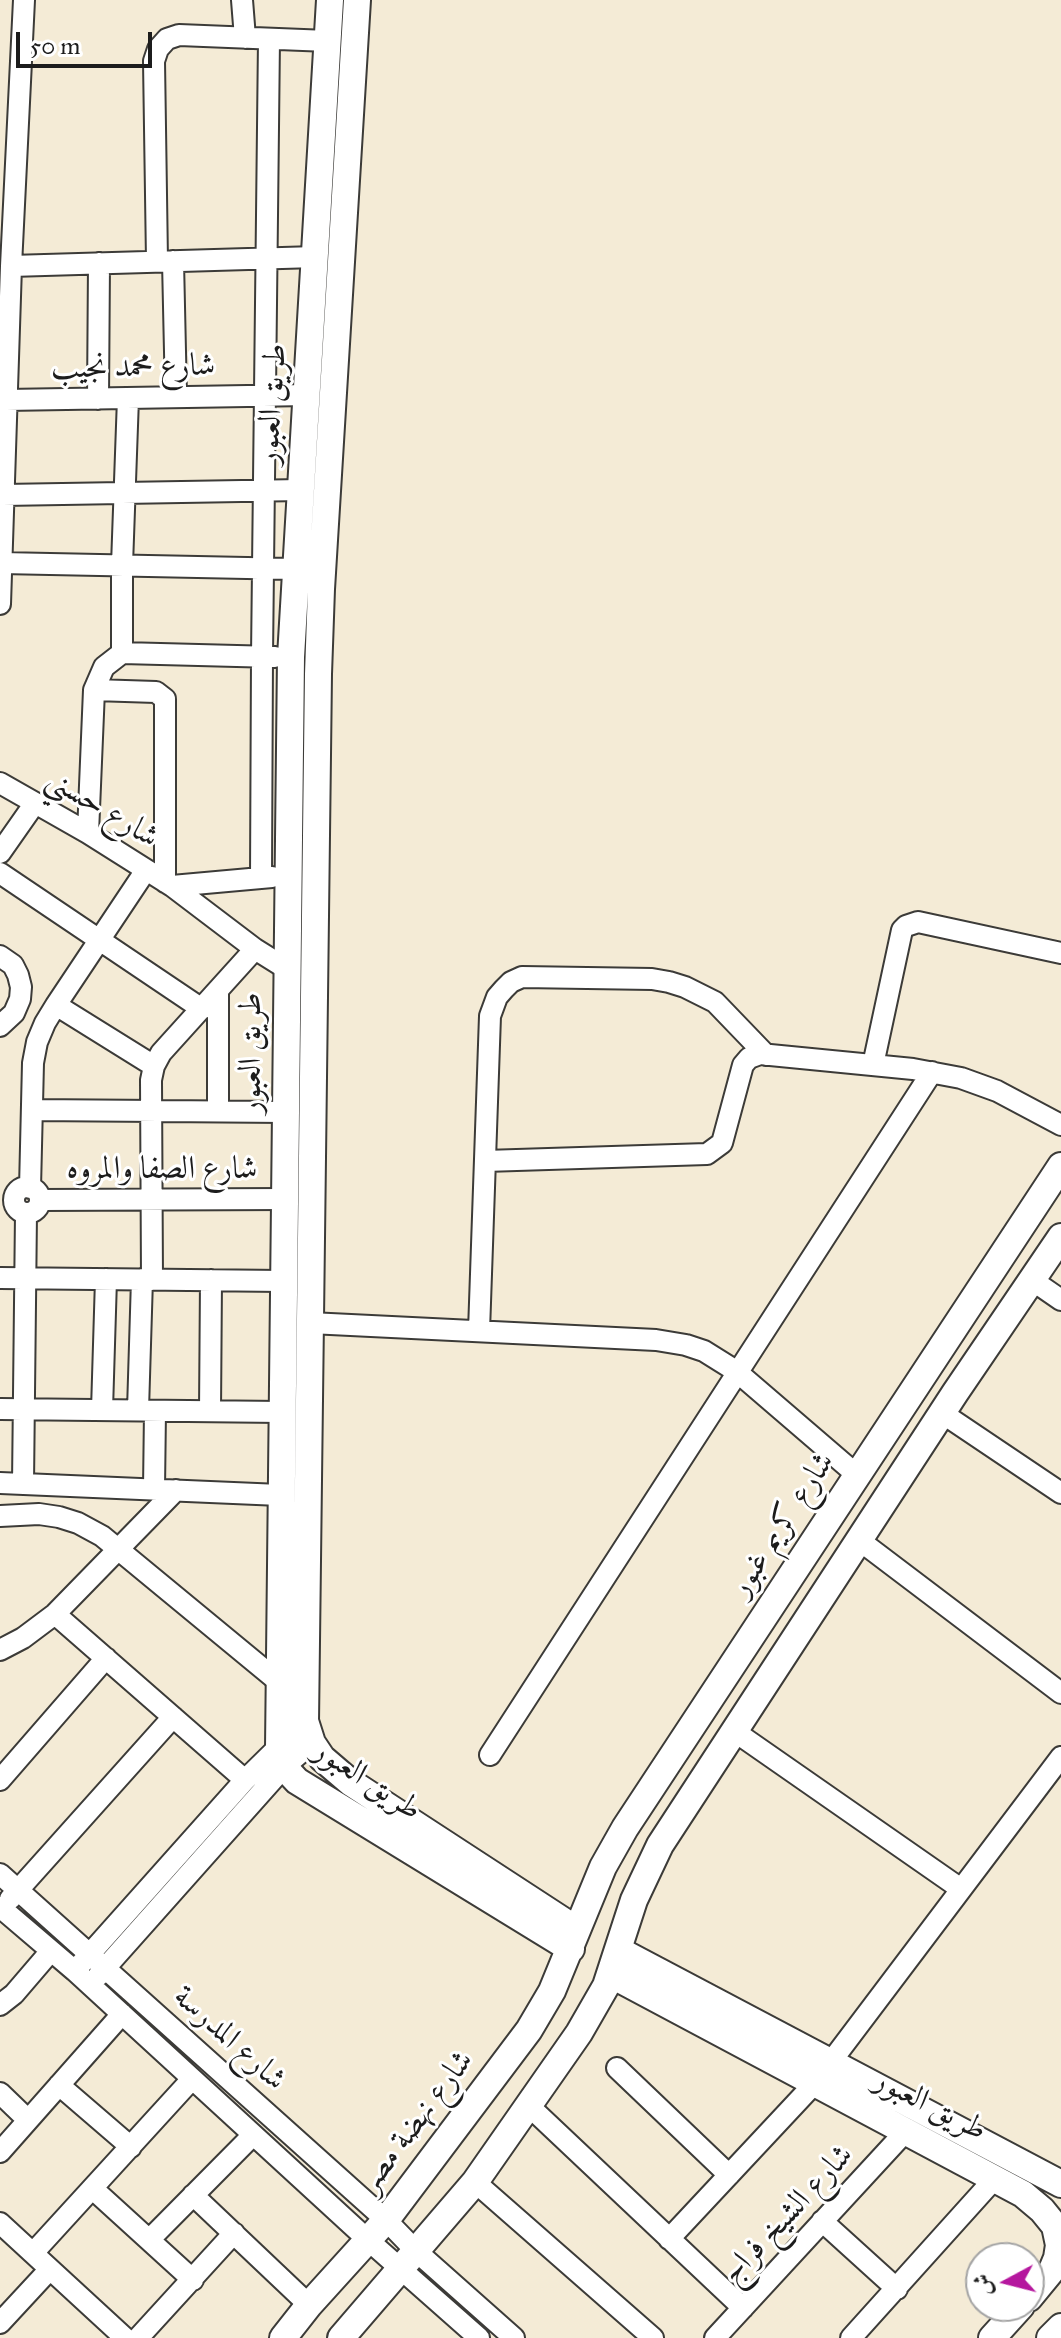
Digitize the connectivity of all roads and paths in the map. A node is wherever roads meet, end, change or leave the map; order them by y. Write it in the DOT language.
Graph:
graph roads {
  1 [pos="24,0"];
  2 [pos="242,0"];
  3 [pos="330,0"];
  4 [pos="357,0"];
  5 [pos="245,38"];
  6 [pos="269,39"];
  7 [pos="328,41"];
  8 [pos="316,257"];
  9 [pos="266,258"];
  10 [pos="165,261"];
  11 [pos="99,263"];
  12 [pos="11,266"];
  13 [pos="264,395"];
  14 [pos="308,395"];
  15 [pos="176,397"];
  16 [pos="128,398"];
  17 [pos="98,399"];
  18 [pos="6,400"];
  19 [pos="301,490"];
  20 [pos="263,491"];
  21 [pos="125,493"];
  22 [pos="3,495"];
  23 [pos="1,563"];
  24 [pos="122,565"];
  25 [pos="263,568"];
  26 [pos="296,569"];
  27 [pos="0,604"];
  28 [pos="122,653"];
  29 [pos="262,656"];
  30 [pos="291,657"];
  31 [pos="94,690"];
  32 [pos="0,783"];
  33 [pos="35,803"];
  34 [pos="88,833"];
  35 [pos="0,853"];
  36 [pos="146,870"];
  37 [pos="0,873"];
  38 [pos="288,876"];
  39 [pos="315,876"];
  40 [pos="261,878"];
  41 [pos="168,884"];
  42 [pos="99,940"];
  43 [pos="255,949"];
  44 [pos="1061,953"];
  45 [pos="0,956"];
  46 [pos="287,969"];
  47 [pos="314,970"];
  48 [pos="218,991"];
  49 [pos="56,1005"];
  50 [pos="202,1009"];
  51 [pos="0,1026"];
  52 [pos="766,1055"];
  53 [pos="873,1065"];
  54 [pos="154,1066"];
  55 [pos="932,1072"];
  56 [pos="32,1110"];
  57 [pos="152,1111"];
  58 [pos="218,1111"];
  59 [pos="286,1112"];
  60 [pos="1061,1125"];
  61 [pos="485,1161"];
  62 [pos="1061,1166"];
  63 [pos="285,1199"];
  64 [pos="22,1200"];
  65 [pos="153,1200"];
  66 [pos="1061,1237"];
  67 [pos="0,1278"];
  68 [pos="25,1278"];
  69 [pos="106,1279"];
  70 [pos="147,1280"];
  71 [pos="211,1280"];
  72 [pos="1032,1280"];
  73 [pos="283,1281"];
  74 [pos="1061,1300"];
  75 [pos="310,1323"];
  76 [pos="479,1331"];
  77 [pos="736,1371"];
  78 [pos="0,1409"];
  79 [pos="24,1409"];
  80 [pos="102,1410"];
  81 [pos="146,1410"];
  82 [pos="210,1411"];
  83 [pos="282,1412"];
  84 [pos="942,1413"];
  85 [pos="857,1475"];
  86 [pos="0,1483"];
  87 [pos="23,1484"];
  88 [pos="154,1489"];
  89 [pos="176,1490"];
  90 [pos="1061,1493"];
  91 [pos="280,1495"];
  92 [pos="9,1515"];
  93 [pos="0,1535"];
  94 [pos="859,1540"];
  95 [pos="118,1549"];
  96 [pos="55,1614"];
  97 [pos="5,1640"];
  98 [pos="106,1658"];
  99 [pos="279,1682"];
  100 [pos="1061,1693"];
  101 [pos="173,1717"];
  102 [pos="734,1731"];
  103 [pos="308,1732"];
  104 [pos="490,1755"];
  105 [pos="282,1757"];
  106 [pos="1061,1757"];
  107 [pos="0,1780"];
  108 [pos="245,1780"];
  109 [pos="0,1874"];
  110 [pos="961,1889"];
  111 [pos="18,1890"];
  112 [pos="1,1907"];
  113 [pos="574,1939"];
  114 [pos="50,1952"];
  115 [pos="97,1961"];
  116 [pos="614,1962"];
  117 [pos="75,1971"];
  118 [pos="91,1986"];
  119 [pos="0,2005"];
  120 [pos="122,2014"];
  121 [pos="830,2063"];
  122 [pos="617,2068"];
  123 [pos="192,2079"];
  124 [pos="814,2084"];
  125 [pos="59,2085"];
  126 [pos="0,2093"];
  127 [pos="529,2106"];
  128 [pos="28,2120"];
  129 [pos="905,2132"];
  130 [pos="253,2135"];
  131 [pos="131,2147"];
  132 [pos="0,2152"];
  133 [pos="729,2175"];
  134 [pos="996,2177"];
  135 [pos="475,2182"];
  136 [pos="1061,2184"];
  137 [pos="93,2189"];
  138 [pos="193,2195"];
  139 [pos="386,2220"];
  140 [pos="822,2221"];
  141 [pos="0,2223"];
  142 [pos="234,2233"];
  143 [pos="669,2239"];
  144 [pos="149,2240"];
  145 [pos="368,2240"];
  146 [pos="1060,2245"];
  147 [pos="33,2253"];
  148 [pos="409,2259"];
  149 [pos="50,2269"];
  150 [pos="1045,2279"];
  151 [pos="193,2280"];
  152 [pos="897,2289"];
  153 [pos="309,2305"];
  154 [pos="743,2308"];
  155 [pos="1006,2322"];
  156 [pos="0,2323"];
  157 [pos="1061,2327"];
  158 [pos="351,2334"];
  159 [pos="125,2338"];
  160 [pos="138,2338"];
  161 [pos="283,2338"];
  162 [pos="479,2338"];
  163 [pos="514,2338"];
  164 [pos="653,2338"];
  165 [pos="715,2338"];
  166 [pos="851,2338"];
  167 [pos="992,2338"];
  168 [pos="1050,2338"];
  1 -- 12 [label="street"];
  2 -- 5 [label="street"];
  3 -- 7 [label="street, طريق العبور"];
  4 -- 39 [label="street, طريق العبور"];
  5 -- 6 [label="street"];
  5 -- 10 [label="street"];
  6 -- 7 [label="street"];
  6 -- 9 [label="street"];
  7 -- 8 [label="street, طريق العبور"];
  8 -- 9 [label="street"];
  8 -- 14 [label="street, طريق العبور"];
  9 -- 10 [label="street"];
  9 -- 13 [label="street"];
  10 -- 11 [label="street"];
  10 -- 15 [label="street"];
  11 -- 12 [label="street"];
  11 -- 17 [label="street"];
  12 -- 18 [label="street"];
  13 -- 14 [label="street, شارع محمد نجيب"];
  13 -- 15 [label="street, شارع محمد نجيب"];
  13 -- 20 [label="street"];
  14 -- 19 [label="street, طريق العبور"];
  15 -- 16 [label="street, شارع محمد نجيب"];
  16 -- 17 [label="street, شارع محمد نجيب"];
  16 -- 21 [label="street"];
  17 -- 18 [label="street, شارع محمد نجيب"];
  18 -- 22 [label="street"];
  19 -- 20 [label="street"];
  19 -- 26 [label="street, طريق العبور"];
  20 -- 21 [label="street"];
  20 -- 25 [label="street"];
  21 -- 22 [label="street"];
  21 -- 24 [label="street"];
  22 -- 23 [label="street"];
  23 -- 24 [label="street"];
  23 -- 27 [label="street"];
  24 -- 25 [label="street"];
  24 -- 28 [label="street"];
  25 -- 26 [label="street"];
  25 -- 29 [label="street"];
  26 -- 30 [label="street, طريق العبور"];
  28 -- 29 [label="street"];
  28 -- 31 [label="street"];
  29 -- 30 [label="street"];
  29 -- 40 [label="street"];
  30 -- 38 [label="street, طريق العبور"];
  31 -- 34 [label="street"];
  31 -- 41 [label="street"];
  32 -- 33 [label="street, شارع حسني"];
  33 -- 34 [label="street, شارع حسني"];
  33 -- 35 [label="street"];
  34 -- 36 [label="street, شارع حسني"];
  36 -- 41 [label="street, شارع حسني"];
  36 -- 42 [label="street"];
  37 -- 42 [label="street"];
  38 -- 39 [label="street"];
  38 -- 40 [label="street, شارع حسني"];
  38 -- 46 [label="street, طريق العبور"];
  39 -- 47 [label="street, طريق العبور"];
  40 -- 41 [label="street, شارع حسني"];
  41 -- 43 [label="street, شارع حسني"];
  42 -- 49 [label="street"];
  42 -- 50 [label="street"];
  43 -- 46 [label="street, شارع حسني"];
  43 -- 48 [label="street"];
  44 -- 53 [label="street"];
  45 -- 51 [label="street"];
  46 -- 47 [label="street"];
  46 -- 59 [label="street, طريق العبور"];
  47 -- 75 [label="street, طريق العبور"];
  48 -- 50 [label="street"];
  48 -- 58 [label="street"];
  49 -- 54 [label="street"];
  49 -- 56 [label="street"];
  50 -- 54 [label="street"];
  52 -- 53 [label="street"];
  52 -- 61 [label="street"];
  52 -- 61 [label="street"];
  53 -- 55 [label="street"];
  54 -- 57 [label="street"];
  55 -- 60 [label="street"];
  55 -- 77 [label="street"];
  56 -- 57 [label="street"];
  56 -- 64 [label="street"];
  57 -- 58 [label="street"];
  57 -- 65 [label="street"];
  58 -- 59 [label="street"];
  59 -- 63 [label="street, طريق العبور"];
  61 -- 76 [label="street"];
  62 -- 85 [label="street, شارع كريم غبور"];
  63 -- 65 [label="street, شارع الصفا والمروه"];
  63 -- 73 [label="street, طريق العبور"];
  64 -- 65 [label="street, شارع الصفا والمروه"];
  64 -- 68 [label="street"];
  65 -- 70 [label="street"];
  66 -- 72 [label="street"];
  67 -- 68 [label="street"];
  68 -- 69 [label="street"];
  68 -- 79 [label="street"];
  69 -- 70 [label="street"];
  69 -- 80 [label="street"];
  70 -- 71 [label="street"];
  70 -- 81 [label="street"];
  71 -- 73 [label="street"];
  71 -- 82 [label="street"];
  72 -- 74 [label="street"];
  72 -- 84 [label="street"];
  73 -- 83 [label="street, طريق العبور"];
  75 -- 76 [label="street"];
  75 -- 103 [label="street, طريق العبور"];
  76 -- 77 [label="street"];
  77 -- 85 [label="street"];
  77 -- 104 [label="street"];
  78 -- 79 [label="street"];
  79 -- 80 [label="street"];
  79 -- 87 [label="street"];
  80 -- 81 [label="street"];
  81 -- 82 [label="street"];
  81 -- 88 [label="street"];
  82 -- 83 [label="street"];
  83 -- 91 [label="street, طريق العبور"];
  84 -- 90 [label="street"];
  84 -- 94 [label="street"];
  85 -- 113 [label="street, شارع كريم غبور"];
  86 -- 87 [label="street"];
  87 -- 88 [label="street"];
  88 -- 89 [label="street"];
  89 -- 91 [label="street"];
  89 -- 95 [label="street"];
  91 -- 99 [label="street, طريق العبور"];
  92 -- 93 [label="street"];
  92 -- 95 [label="street"];
  94 -- 100 [label="street"];
  94 -- 102 [label="street"];
  95 -- 96 [label="street"];
  95 -- 99 [label="street"];
  96 -- 97 [label="street"];
  96 -- 98 [label="street"];
  98 -- 101 [label="street"];
  98 -- 107 [label="street"];
  99 -- 105 [label="street, طريق العبور"];
  101 -- 108 [label="street"];
  101 -- 111 [label="street"];
  102 -- 110 [label="street"];
  102 -- 116 [label="street"];
  103 -- 105 [label="street"];
  103 -- 113 [label="street, طريق العبور"];
  105 -- 108 [label="street"];
  105 -- 113 [label="street, طريق العبور"];
  105 -- 115 [label="street"];
  106 -- 110 [label="street"];
  108 -- 115 [label="street"];
  109 -- 111 [label="street, شارع المدرسة"];
  110 -- 121 [label="street"];
  111 -- 112 [label="street"];
  111 -- 115 [label="street, شارع المدرسة"];
  112 -- 114 [label="street, شارع المدرسة"];
  113 -- 139 [label="street, شارع نهضة مصر"];
  114 -- 117 [label="street, شارع المدرسة"];
  114 -- 119 [label="street"];
  115 -- 117 [label="street"];
  115 -- 118 [label="street"];
  115 -- 139 [label="street, شارع المدرسة"];
  116 -- 121 [label="street, طريق العبور"];
  116 -- 124 [label="street, طريق العبور"];
  116 -- 127 [label="street"];
  117 -- 118 [label="street, شارع المدرسة"];
  118 -- 120 [label="street, شارع المدرسة"];
  120 -- 123 [label="street, شارع المدرسة"];
  120 -- 125 [label="street"];
  121 -- 136 [label="street, طريق العبور"];
  122 -- 133 [label="street"];
  123 -- 130 [label="street, شارع المدرسة"];
  123 -- 131 [label="street"];
  124 -- 129 [label="street, طريق العبور"];
  124 -- 133 [label="street"];
  125 -- 128 [label="street"];
  125 -- 131 [label="street"];
  126 -- 128 [label="street"];
  127 -- 135 [label="street"];
  127 -- 143 [label="street"];
  128 -- 132 [label="street"];
  129 -- 134 [label="street, طريق العبور"];
  129 -- 140 [label="street, شارع الشيخ فراج"];
  130 -- 138 [label="street"];
  130 -- 145 [label="street, شارع المدرسة"];
  131 -- 137 [label="street"];
  133 -- 143 [label="street"];
  134 -- 146 [label="street, طريق العبور"];
  134 -- 152 [label="street"];
  135 -- 148 [label="street"];
  135 -- 164 [label="street"];
  137 -- 144 [label="street"];
  137 -- 147 [label="street"];
  138 -- 142 [label="street"];
  138 -- 144 [label="street"];
  139 -- 145 [label="street, شارع نهضة مصر"];
  139 -- 148 [label="street, شارع المدرسة"];
  140 -- 152 [label="street"];
  140 -- 154 [label="street, شارع الشيخ فراج"];
  141 -- 147 [label="street"];
  142 -- 151 [label="street"];
  142 -- 153 [label="street"];
  143 -- 154 [label="street"];
  144 -- 151 [label="street"];
  145 -- 148 [label="street, شارع المدرسة"];
  145 -- 153 [label="street, شارع نهضة مصر"];
  146 -- 150 [label="street, طريق العبور"];
  147 -- 149 [label="street"];
  148 -- 158 [label="street"];
  148 -- 162 [label="street"];
  148 -- 163 [label="street"];
  149 -- 156 [label="street"];
  149 -- 159 [label="street"];
  151 -- 160 [label="street"];
  152 -- 166 [label="street"];
  153 -- 161 [label="street, شارع نهضة مصر"];
  154 -- 165 [label="street, شارع الشيخ فراج"];
  155 -- 167 [label="street"];
  157 -- 168 [label="street"];
}
